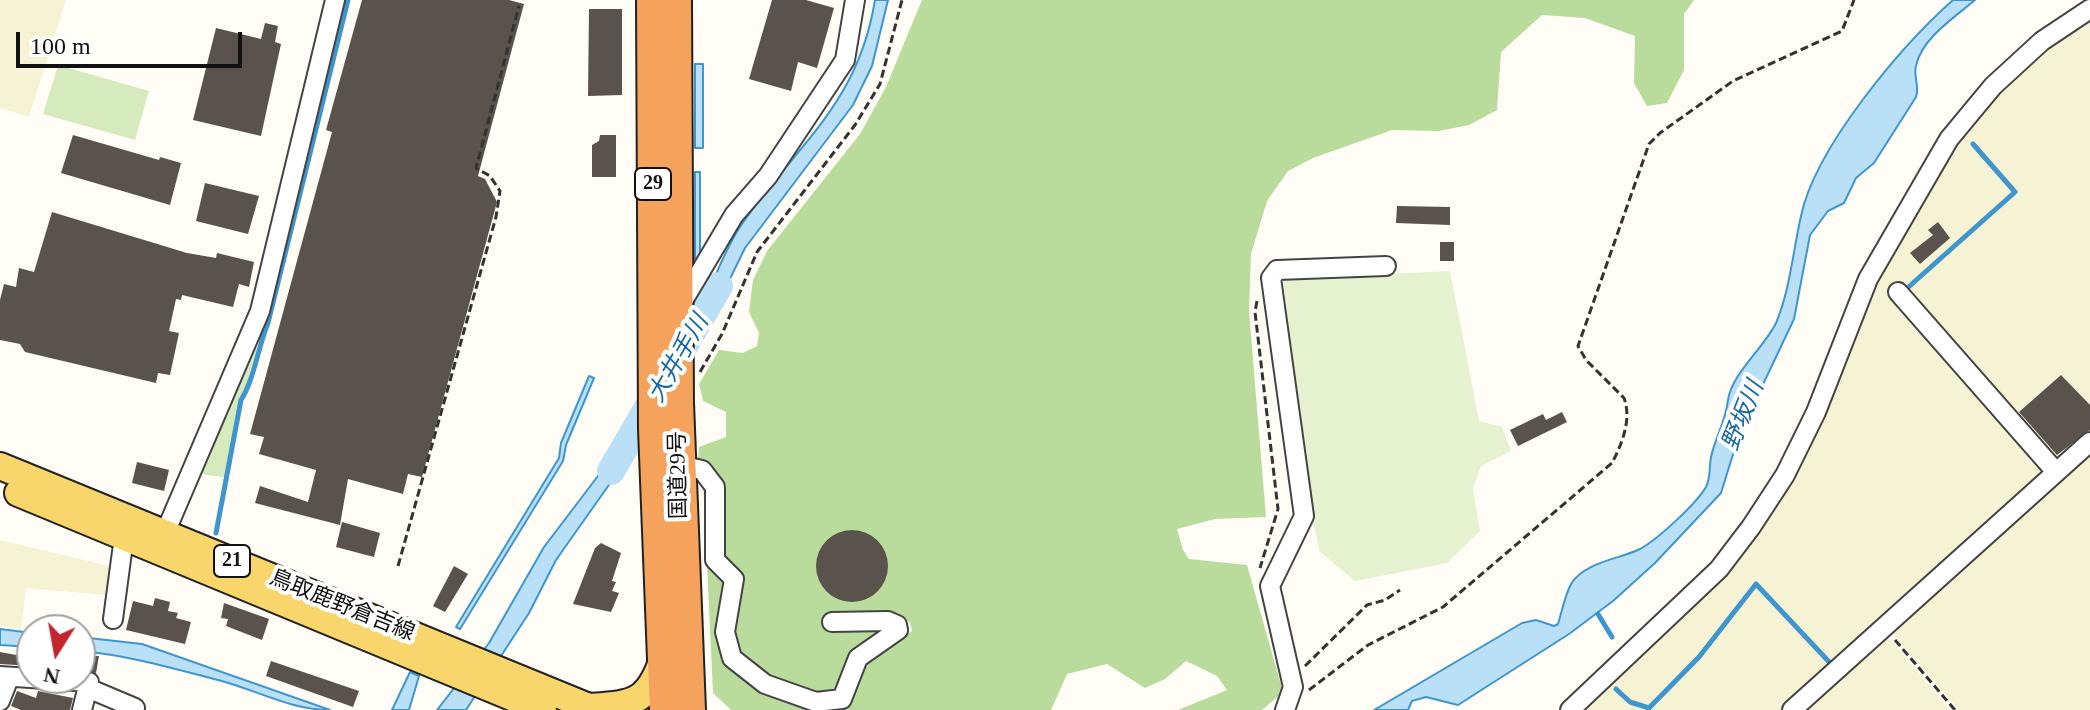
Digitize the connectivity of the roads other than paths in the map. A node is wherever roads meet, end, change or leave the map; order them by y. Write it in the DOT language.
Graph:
graph roads {
  1 [pos="335,0"];
  2 [pos="653,0"];
  3 [pos="675,0"];
  4 [pos="855,0"];
  5 [pos="2090,9"];
  6 [pos="1386,266"];
  7 [pos="1898,292"];
  8 [pos="677,319"];
  9 [pos="2090,442"];
  10 [pos="679,465"];
  11 [pos="0,466"];
  12 [pos="2056,472"];
  13 [pos="0,485"];
  14 [pos="165,533"];
  15 [pos="124,537"];
  16 [pos="113,619"];
  17 [pos="832,622"];
  18 [pos="663,657"];
  19 [pos="459,664"];
  20 [pos="4,677"];
  21 [pos="496,680"];
  22 [pos="96,692"];
  23 [pos="1289,694"];
  24 [pos="0,701"];
  25 [pos="135,708"];
  26 [pos="591,708"];
  27 [pos="543,710"];
  28 [pos="666,710"];
  29 [pos="689,710"];
  30 [pos="1570,710"];
  31 [pos="1792,710"];
  1 -- 14 [label="street"];
  2 -- 18 [label="highway, 国道29号 / 29"];
  3 -- 8 [label="highway, 国道29号 / 29"];
  4 -- 8 [label="street"];
  5 -- 30 [label="street"];
  6 -- 23 [label="street"];
  7 -- 12 [label="street"];
  8 -- 10 [label="highway, 国道29号 / 29"];
  9 -- 12 [label="street"];
  10 -- 17 [label="street"];
  10 -- 29 [label="highway, 国道29号 / 29"];
  11 -- 14 [label="main road, 鳥取鹿野倉吉線 / 21"];
  12 -- 31 [label="street"];
  13 -- 15 [label="main road, 鳥取鹿野倉吉線 / 21"];
  14 -- 19 [label="main road, 鳥取鹿野倉吉線 / 21"];
  15 -- 16 [label="street"];
  15 -- 19 [label="main road, 鳥取鹿野倉吉線 / 21"];
  18 -- 26 [label="main road"];
  18 -- 28 [label="highway, 国道29号 / 29"];
  19 -- 21 [label="main road, 鳥取鹿野倉吉線 / 21"];
  20 -- 24 [label="street"];
  21 -- 26 [label="main road, 鳥取鹿野倉吉線 / 21"];
  21 -- 27 [label="main road, 鳥取鹿野倉吉線 / 21"];
  22 -- 25 [label="street"];
}
